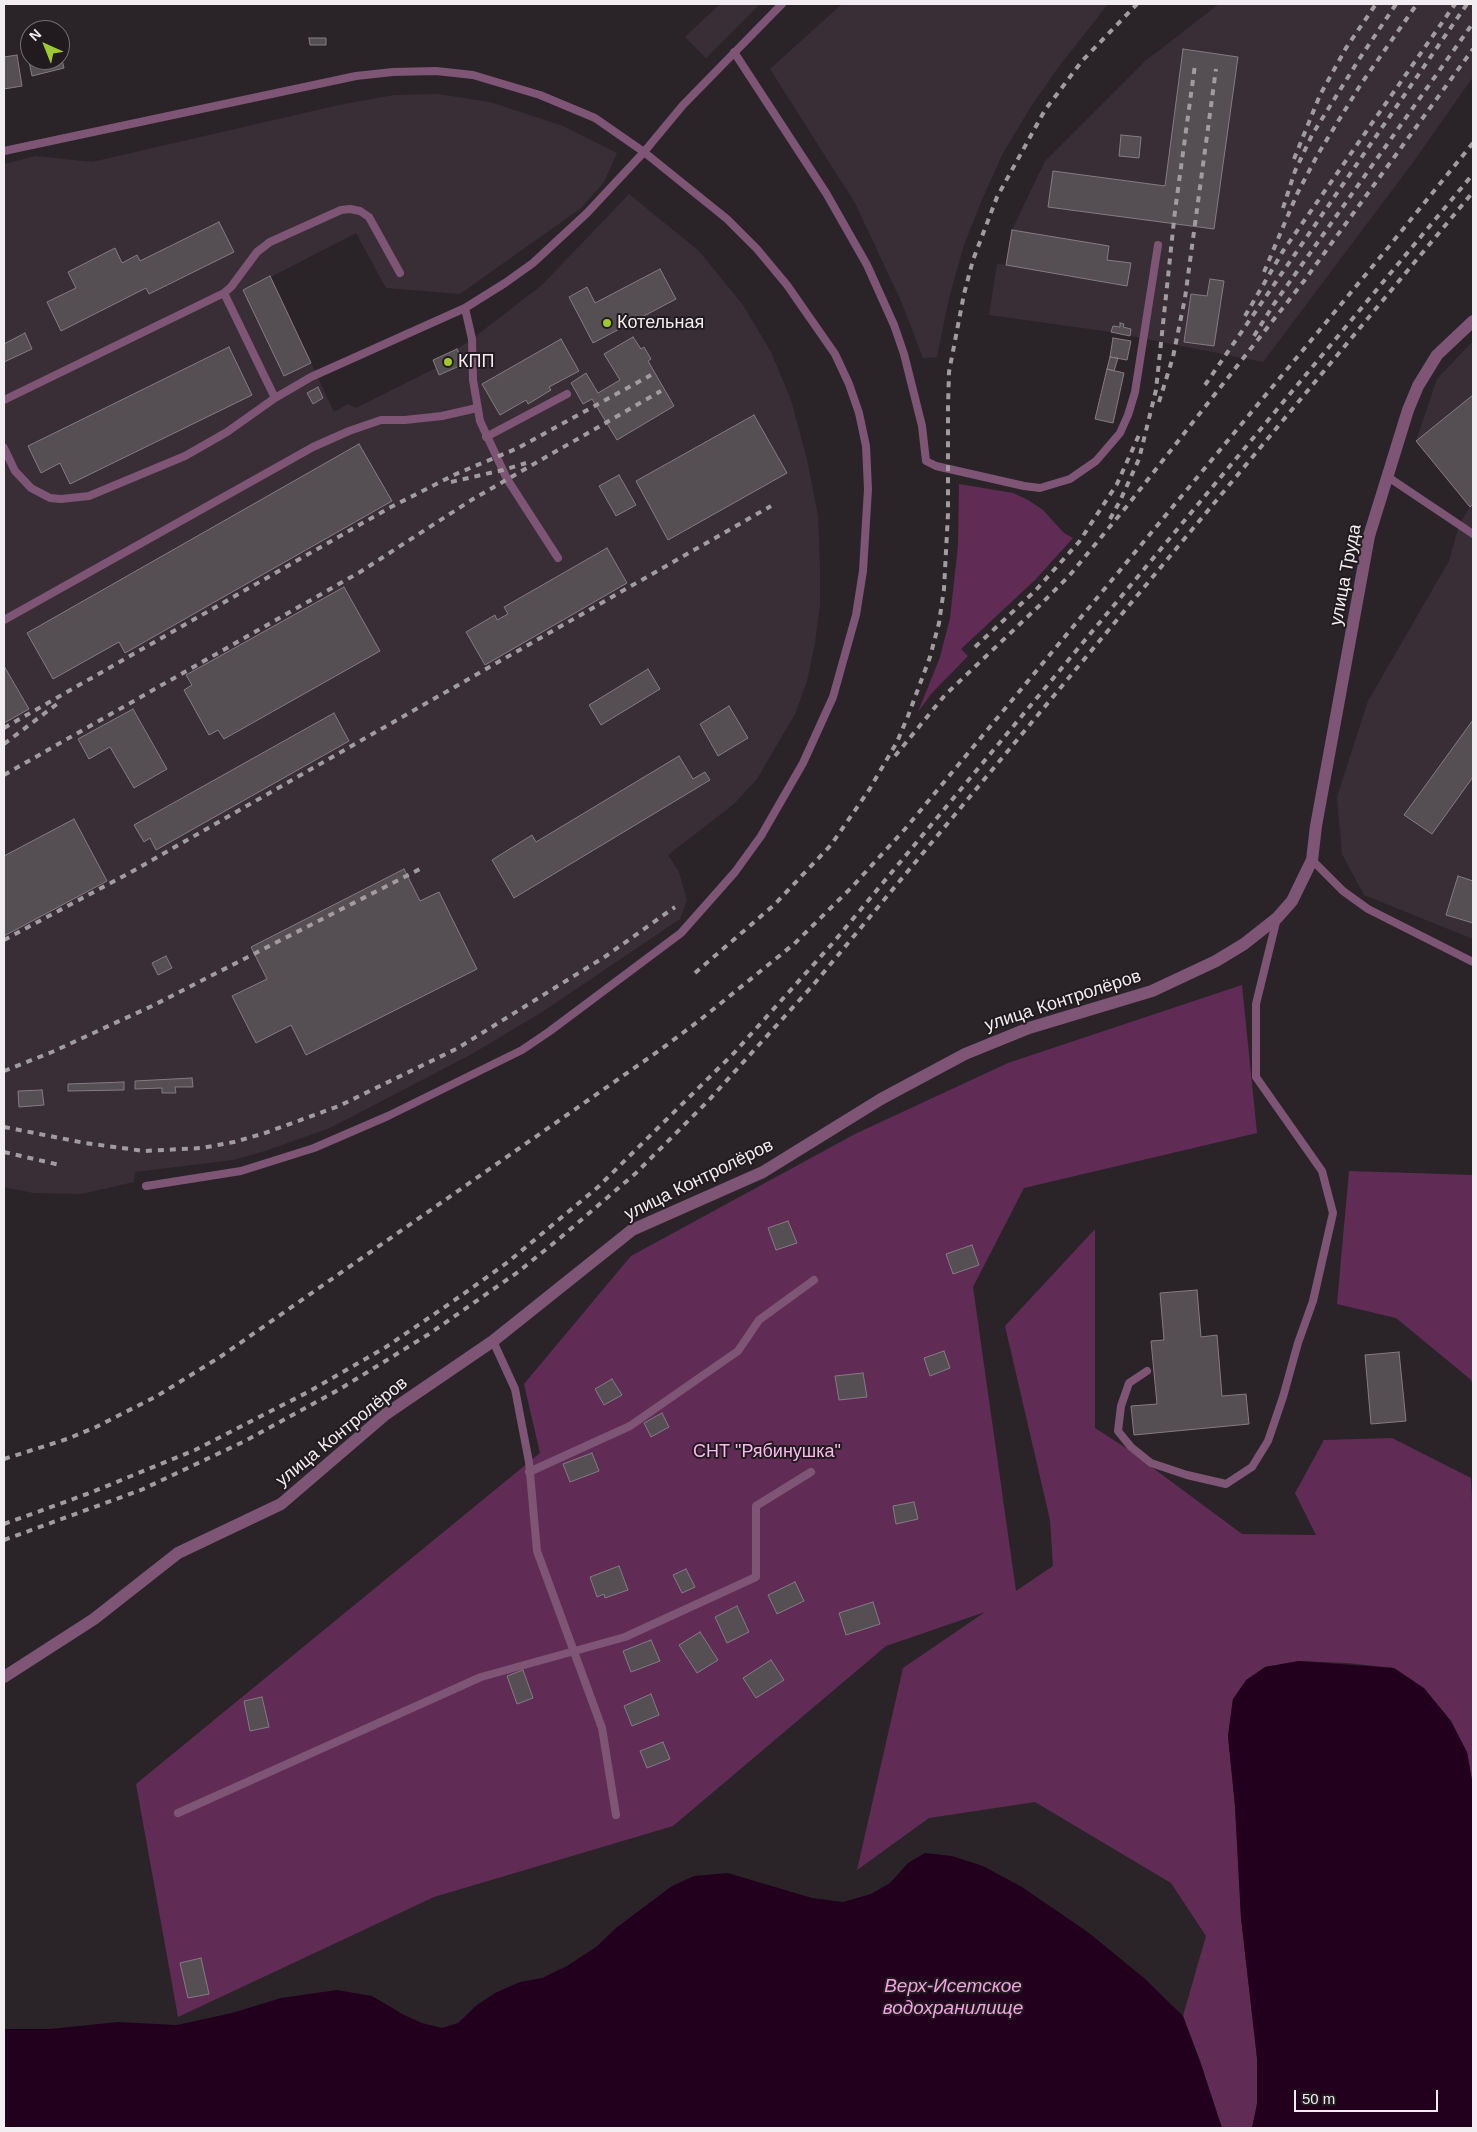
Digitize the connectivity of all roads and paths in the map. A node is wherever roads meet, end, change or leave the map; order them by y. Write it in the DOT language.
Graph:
graph roads {
  1 [pos="782,4"];
  2 [pos="734,52"];
  3 [pos="4,150"];
  4 [pos="644,152"];
  5 [pos="1158,245"];
  6 [pos="400,274"];
  7 [pos="224,293"];
  8 [pos="464,308"];
  9 [pos="1473,321"];
  10 [pos="567,394"];
  11 [pos="275,398"];
  12 [pos="4,400"];
  13 [pos="477,408"];
  14 [pos="486,438"];
  15 [pos="4,448"];
  16 [pos="1388,477"];
  17 [pos="1473,534"];
  18 [pos="558,558"];
  19 [pos="4,620"];
  20 [pos="1312,860"];
  21 [pos="1277,918"];
  22 [pos="1473,962"];
  23 [pos="146,1186"];
  24 [pos="814,1280"];
  25 [pos="493,1340"];
  26 [pos="1147,1371"];
  27 [pos="529,1472"];
  28 [pos="811,1472"];
  29 [pos="574,1651"];
  30 [pos="4,1677"];
  31 [pos="178,1814"];
  32 [pos="616,1815"];
  1 -- 2 [label="lane"];
  2 -- 4 [label="lane"];
  2 -- 5 [label="lane"];
  3 -- 4 [label="lane"];
  4 -- 8 [label="lane"];
  4 -- 23 [label="lane"];
  6 -- 7 [label="lane"];
  7 -- 11 [label="lane"];
  7 -- 12 [label="lane"];
  8 -- 11 [label="lane"];
  8 -- 13 [label="lane"];
  9 -- 16 [label="street, улица Труда"];
  10 -- 14 [label="lane"];
  11 -- 15 [label="lane"];
  13 -- 14 [label="lane"];
  13 -- 19 [label="lane"];
  14 -- 18 [label="lane"];
  16 -- 17 [label="lane"];
  16 -- 20 [label="street, улица Труда"];
  20 -- 21 [label="street, улица Контролёров"];
  20 -- 22 [label="lane"];
  21 -- 25 [label="street, улица Контролёров"];
  21 -- 26 [label="lane"];
  24 -- 27 [label="lane"];
  25 -- 27 [label="lane"];
  25 -- 30 [label="street, улица Контролёров"];
  27 -- 29 [label="lane"];
  28 -- 29 [label="lane"];
  29 -- 31 [label="lane"];
  29 -- 32 [label="lane"];
}
